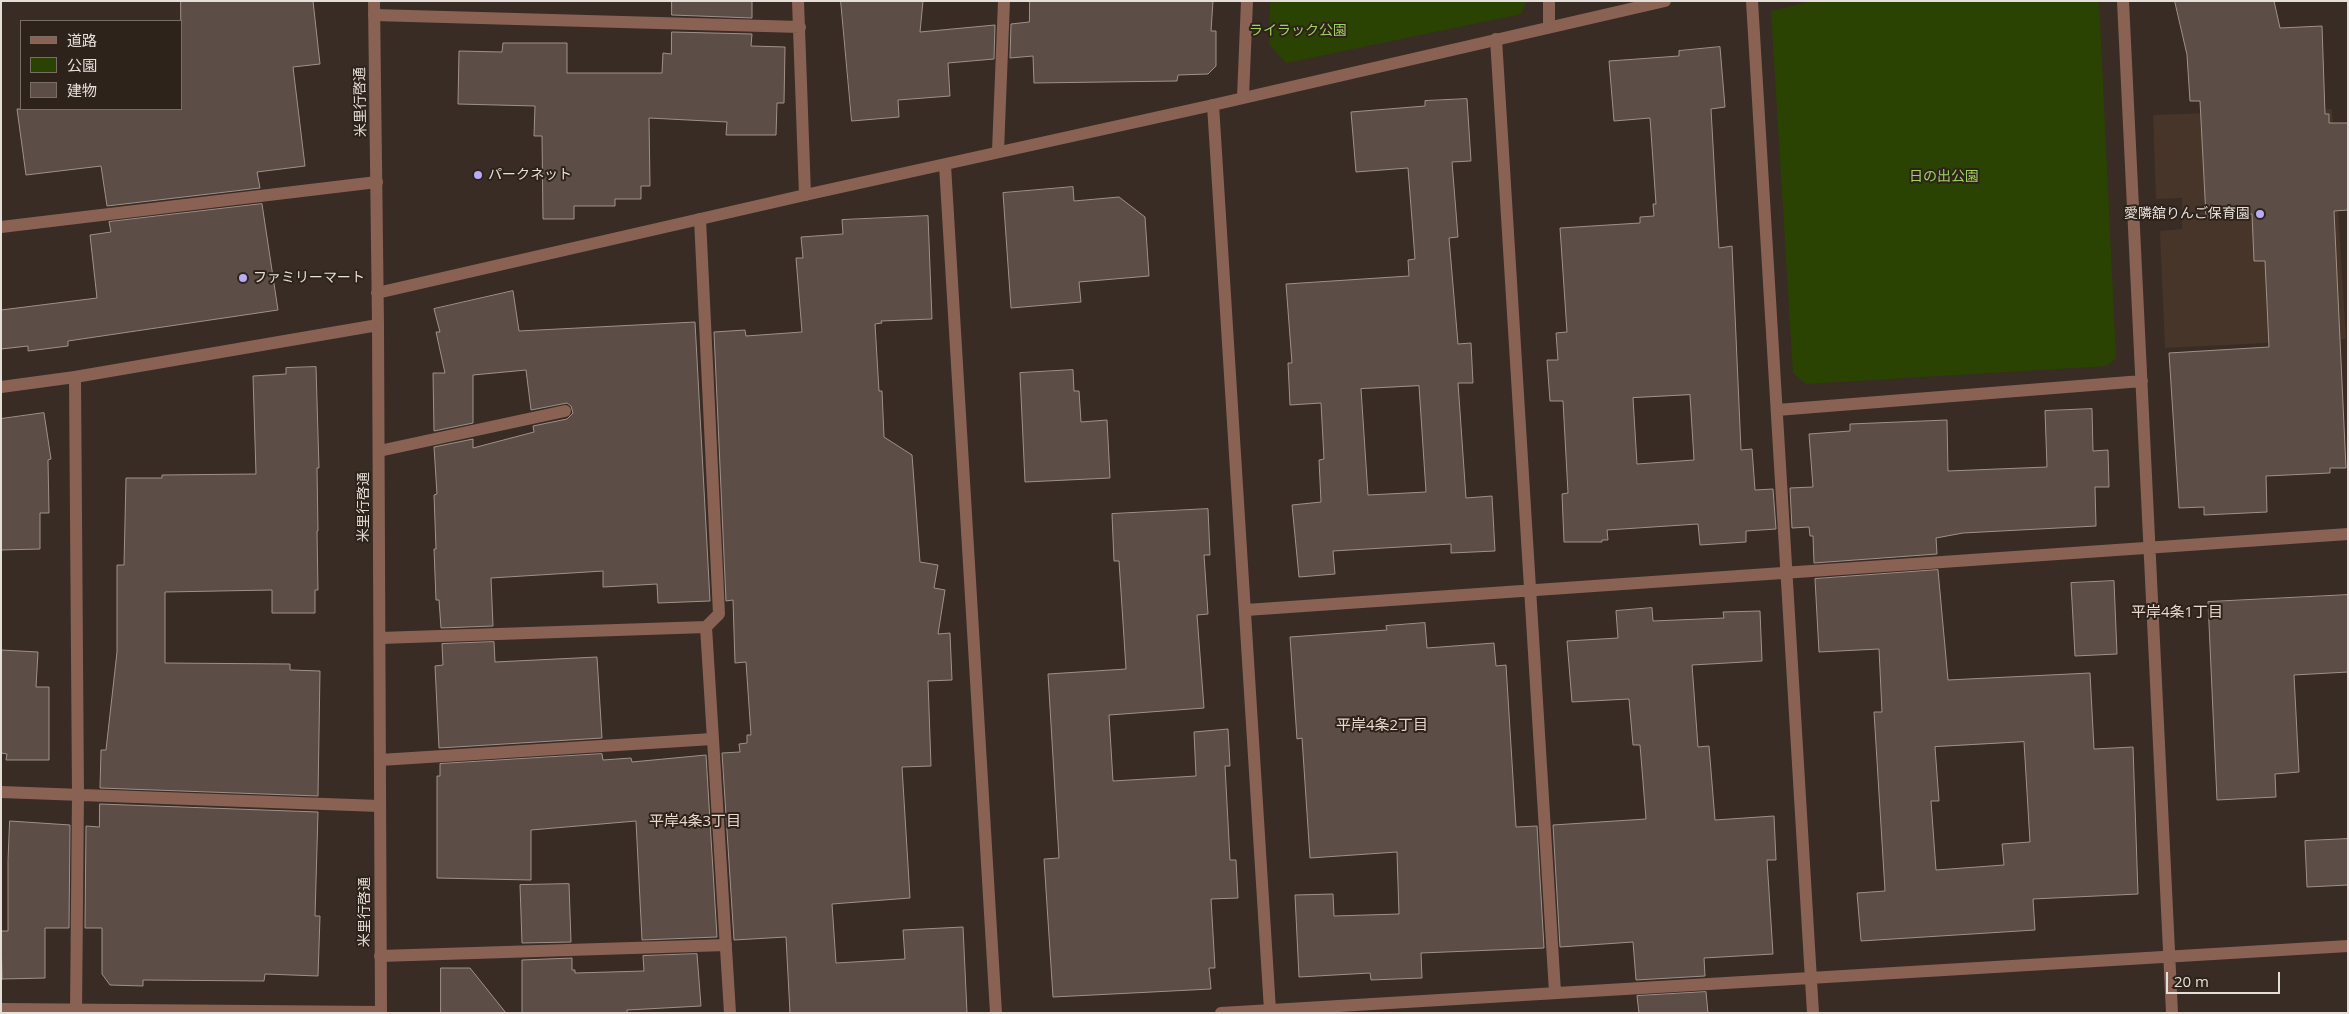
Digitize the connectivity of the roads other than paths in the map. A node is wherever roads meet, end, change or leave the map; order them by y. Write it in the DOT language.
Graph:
graph roads {
  1 [pos="374,1"];
  2 [pos="798,1"];
  3 [pos="1004,1"];
  4 [pos="1247,1"];
  5 [pos="1549,1"];
  6 [pos="1665,1"];
  7 [pos="1752,1"];
  8 [pos="2123,1"];
  9 [pos="374,15"];
  10 [pos="800,27"];
  11 [pos="1548,27"];
  12 [pos="1496,39"];
  13 [pos="1243,96"];
  14 [pos="1213,105"];
  15 [pos="998,151"];
  16 [pos="945,165"];
  17 [pos="377,182"];
  18 [pos="805,195"];
  19 [pos="700,219"];
  20 [pos="1,227"];
  21 [pos="377,293"];
  22 [pos="378,325"];
  23 [pos="75,377"];
  24 [pos="2142,381"];
  25 [pos="1,386"];
  26 [pos="1777,410"];
  27 [pos="564,411"];
  28 [pos="378,451"];
  29 [pos="2348,534"];
  30 [pos="2148,547"];
  31 [pos="1786,572"];
  32 [pos="1530,590"];
  33 [pos="1246,610"];
  34 [pos="706,627"];
  35 [pos="380,638"];
  36 [pos="712,739"];
  37 [pos="380,760"];
  38 [pos="1,792"];
  39 [pos="78,794"];
  40 [pos="379,806"];
  41 [pos="726,945"];
  42 [pos="2348,946"];
  43 [pos="380,956"];
  44 [pos="2170,957"];
  45 [pos="1810,979"];
  46 [pos="1555,992"];
  47 [pos="1,1009"];
  48 [pos="1270,1010"];
  49 [pos="76,1011"];
  50 [pos="381,1012"];
  51 [pos="1230,1012"];
  52 [pos="730,1013"];
  53 [pos="996,1013"];
  54 [pos="1221,1013"];
  55 [pos="1812,1013"];
  56 [pos="2172,1013"];
  1 -- 9 [label="street, 米里行啓通"];
  2 -- 10 [label="street"];
  3 -- 15 [label="street"];
  4 -- 13 [label="street"];
  5 -- 11 [label="street"];
  6 -- 11 [label="street"];
  7 -- 26 [label="street"];
  8 -- 24 [label="street"];
  9 -- 10 [label="street"];
  9 -- 17 [label="street, 米里行啓通"];
  10 -- 18 [label="street"];
  11 -- 12 [label="street"];
  12 -- 13 [label="street"];
  12 -- 32 [label="street"];
  13 -- 14 [label="street"];
  14 -- 15 [label="street"];
  14 -- 33 [label="street"];
  15 -- 16 [label="street"];
  16 -- 18 [label="street"];
  16 -- 53 [label="street"];
  17 -- 20 [label="street"];
  17 -- 21 [label="street, 米里行啓通"];
  18 -- 19 [label="street"];
  19 -- 21 [label="street"];
  19 -- 34 [label="street"];
  21 -- 22 [label="street, 米里行啓通"];
  22 -- 23 [label="street"];
  22 -- 28 [label="street, 米里行啓通"];
  23 -- 25 [label="street"];
  23 -- 39 [label="street"];
  24 -- 26 [label="street"];
  24 -- 30 [label="street"];
  26 -- 31 [label="street"];
  27 -- 28 [label="street"];
  28 -- 35 [label="street, 米里行啓通"];
  29 -- 30 [label="street"];
  30 -- 31 [label="street"];
  30 -- 44 [label="street"];
  31 -- 32 [label="street"];
  31 -- 45 [label="street"];
  32 -- 33 [label="street"];
  32 -- 46 [label="street"];
  33 -- 48 [label="street"];
  34 -- 35 [label="street"];
  34 -- 36 [label="street"];
  35 -- 37 [label="street, 米里行啓通"];
  36 -- 37 [label="street"];
  36 -- 41 [label="street"];
  37 -- 40 [label="street, 米里行啓通"];
  38 -- 39 [label="street"];
  39 -- 40 [label="street"];
  39 -- 49 [label="street"];
  40 -- 43 [label="street, 米里行啓通"];
  41 -- 43 [label="street"];
  41 -- 52 [label="street"];
  42 -- 44 [label="street"];
  43 -- 50 [label="street, 米里行啓通"];
  44 -- 45 [label="street"];
  44 -- 56 [label="street"];
  45 -- 46 [label="street"];
  45 -- 55 [label="street"];
  46 -- 48 [label="street"];
  47 -- 49 [label="street"];
  48 -- 51 [label="street"];
  49 -- 50 [label="street"];
  51 -- 54 [label="street"];
}
